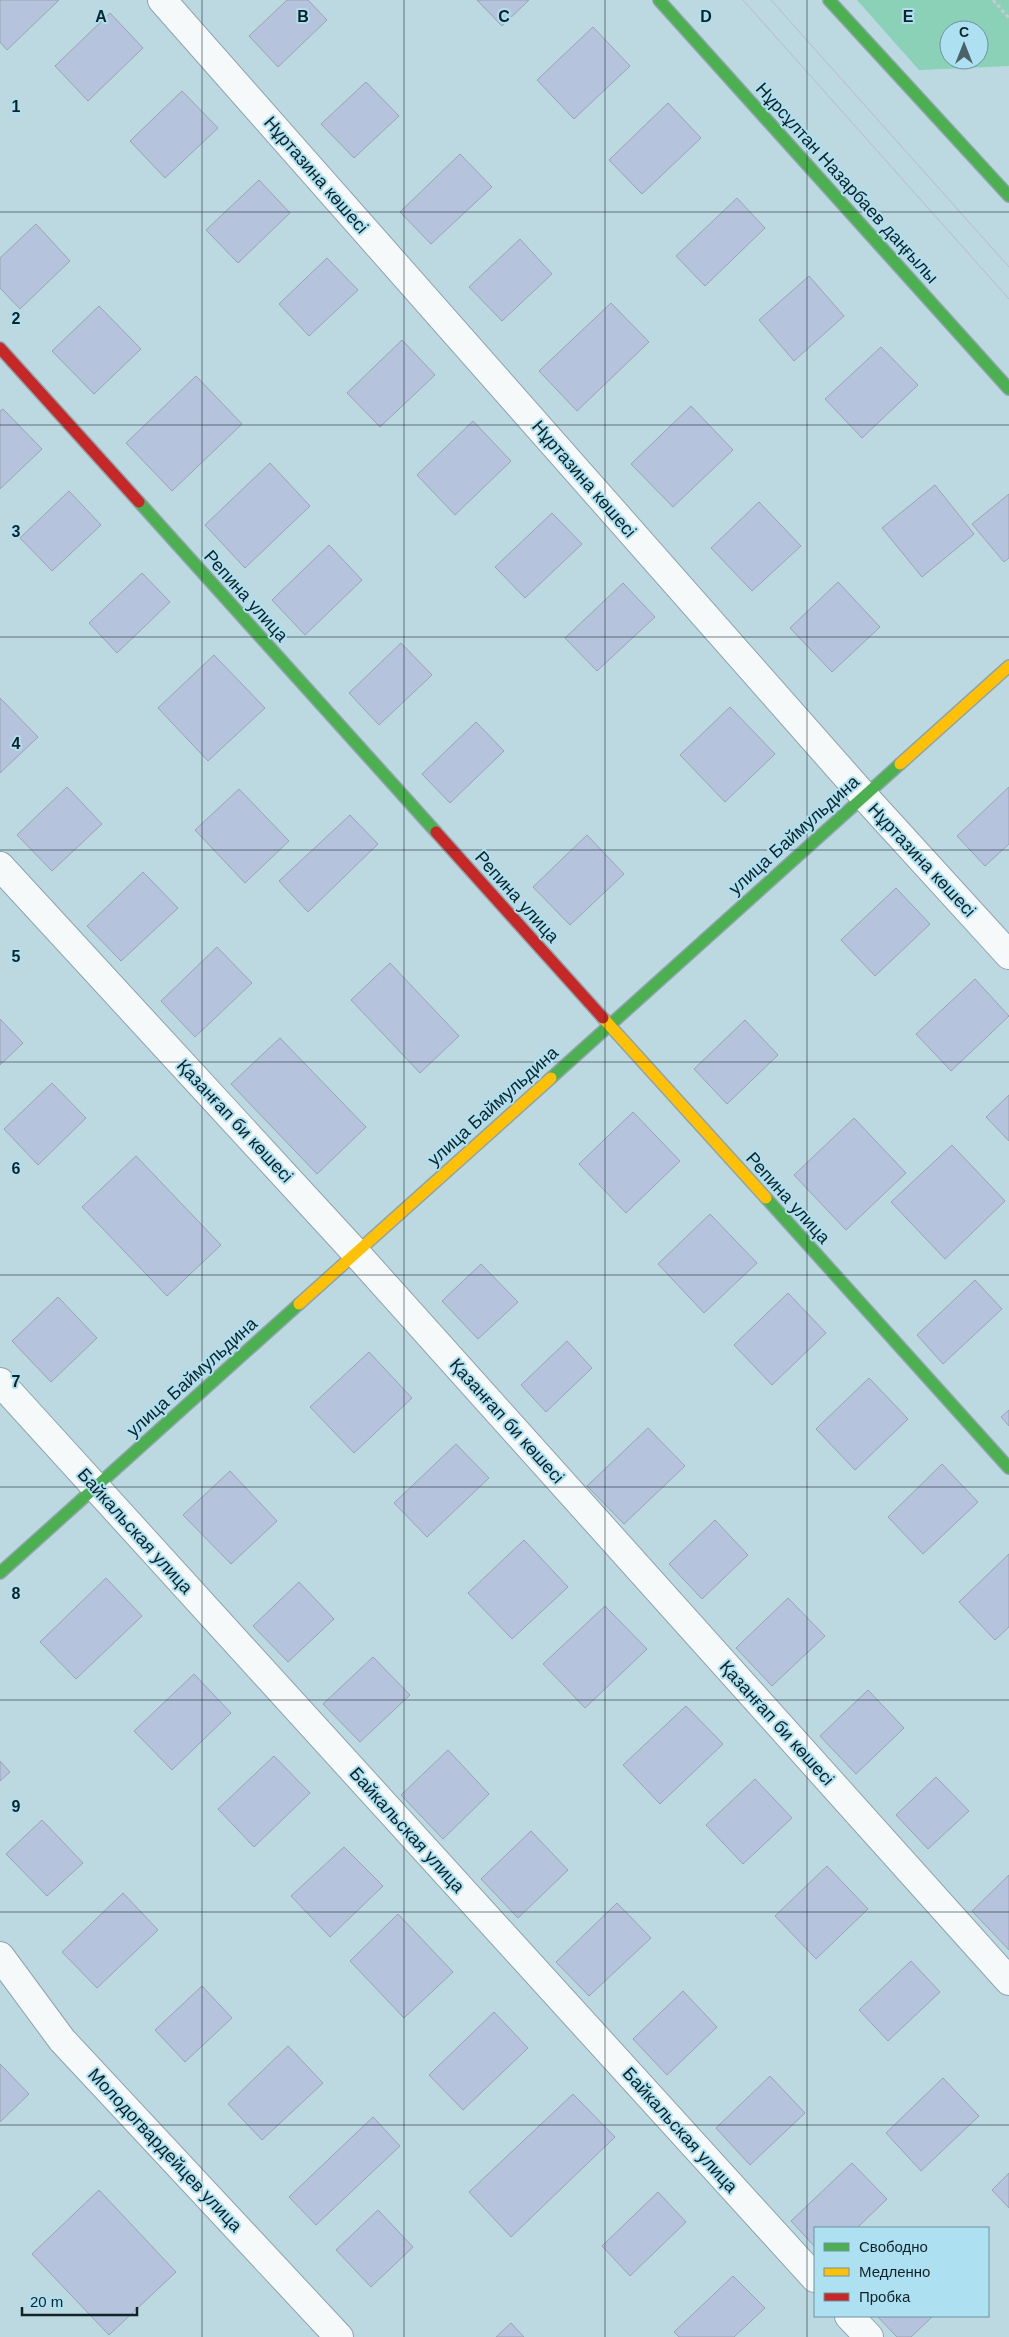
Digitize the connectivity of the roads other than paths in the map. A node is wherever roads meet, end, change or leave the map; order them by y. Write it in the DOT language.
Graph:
graph roads {
  1 [pos="162,0"];
  2 [pos="659,0"];
  3 [pos="829,0"];
  4 [pos="1009,196"];
  5 [pos="0,348"];
  6 [pos="1009,389"];
  7 [pos="1009,666"];
  8 [pos="864,796"];
  9 [pos="0,866"];
  10 [pos="1009,955"];
  11 [pos="609,1026"];
  12 [pos="356,1253"];
  13 [pos="0,1382"];
  14 [pos="1009,1468"];
  15 [pos="95,1487"];
  16 [pos="0,1573"];
  17 [pos="0,1956"];
  18 [pos="1009,1981"];
  19 [pos="814,2277"];
  20 [pos="850,2317"];
  21 [pos="339,2337"];
  22 [pos="869,2337"];
  1 -- 8 [label="street, Нұртазина көшесі"];
  2 -- 6 [label="street, Нұрсұлтан Назарбаев даңғылы"];
  3 -- 4 [label="street"];
  5 -- 11 [label="street, Репина улица"];
  7 -- 8 [label="street, улица Баймульдина"];
  8 -- 10 [label="street, Нұртазина көшесі"];
  8 -- 11 [label="street, улица Баймульдина"];
  9 -- 12 [label="street, Қазанғап би көшесі"];
  11 -- 12 [label="street, улица Баймульдина"];
  11 -- 14 [label="street, Репина улица"];
  12 -- 15 [label="street, улица Баймульдина"];
  12 -- 18 [label="street, Қазанғап би көшесі"];
  13 -- 15 [label="street, Байкальская улица"];
  15 -- 16 [label="street, улица Баймульдина"];
  15 -- 19 [label="street, Байкальская улица"];
  17 -- 21 [label="street, Молодогвардейцев улица"];
  20 -- 22 [label="street"];
}
